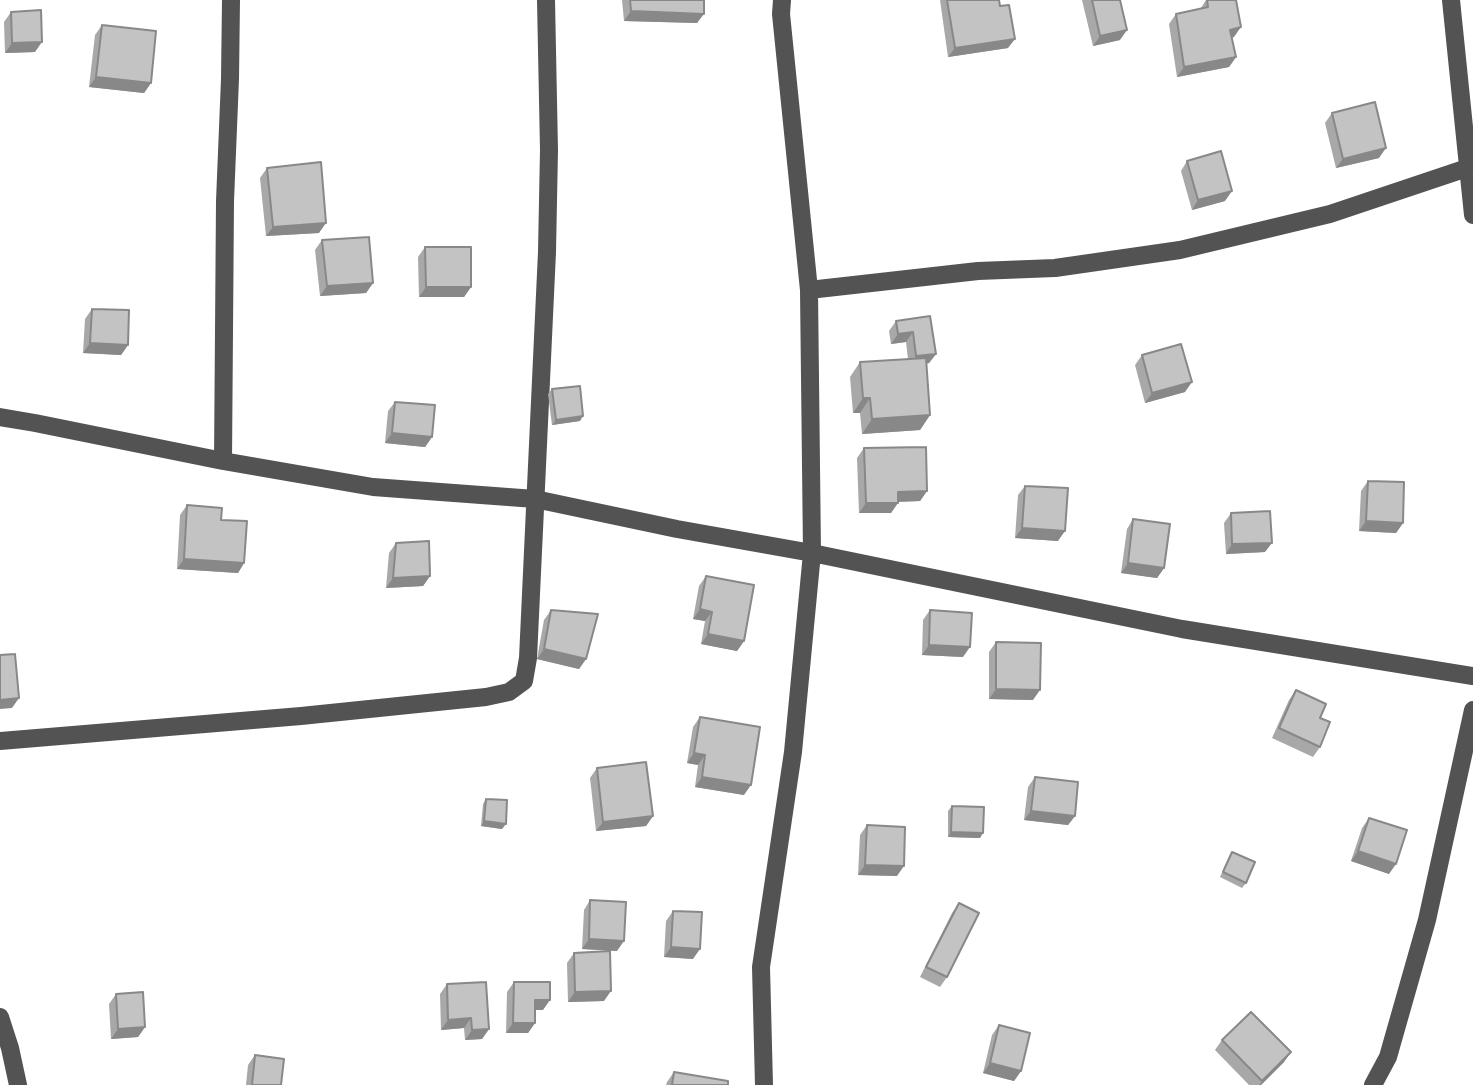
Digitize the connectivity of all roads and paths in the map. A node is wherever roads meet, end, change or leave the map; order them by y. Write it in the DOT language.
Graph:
graph roads {
  1 [pos="231,0"];
  2 [pos="546,0"];
  3 [pos="782,0"];
  4 [pos="1451,0"];
  5 [pos="1471,167"];
  6 [pos="1473,215"];
  7 [pos="809,290"];
  8 [pos="0,417"];
  9 [pos="223,461"];
  10 [pos="535,499"];
  11 [pos="812,553"];
  12 [pos="1473,677"];
  13 [pos="1473,710"];
  14 [pos="0,741"];
  15 [pos="0,1017"];
  16 [pos="18,1085"];
  17 [pos="764,1085"];
  18 [pos="1373,1085"];
  1 -- 9 [label="street"];
  2 -- 10 [label="street"];
  3 -- 7 [label="street"];
  4 -- 5 [label="street"];
  5 -- 6 [label="street"];
  5 -- 7 [label="street"];
  7 -- 11 [label="street"];
  8 -- 9 [label="street"];
  9 -- 10 [label="street"];
  10 -- 11 [label="street"];
  10 -- 14 [label="street"];
  11 -- 12 [label="street"];
  11 -- 17 [label="street"];
  13 -- 18 [label="street"];
  15 -- 16 [label="street"];
}
